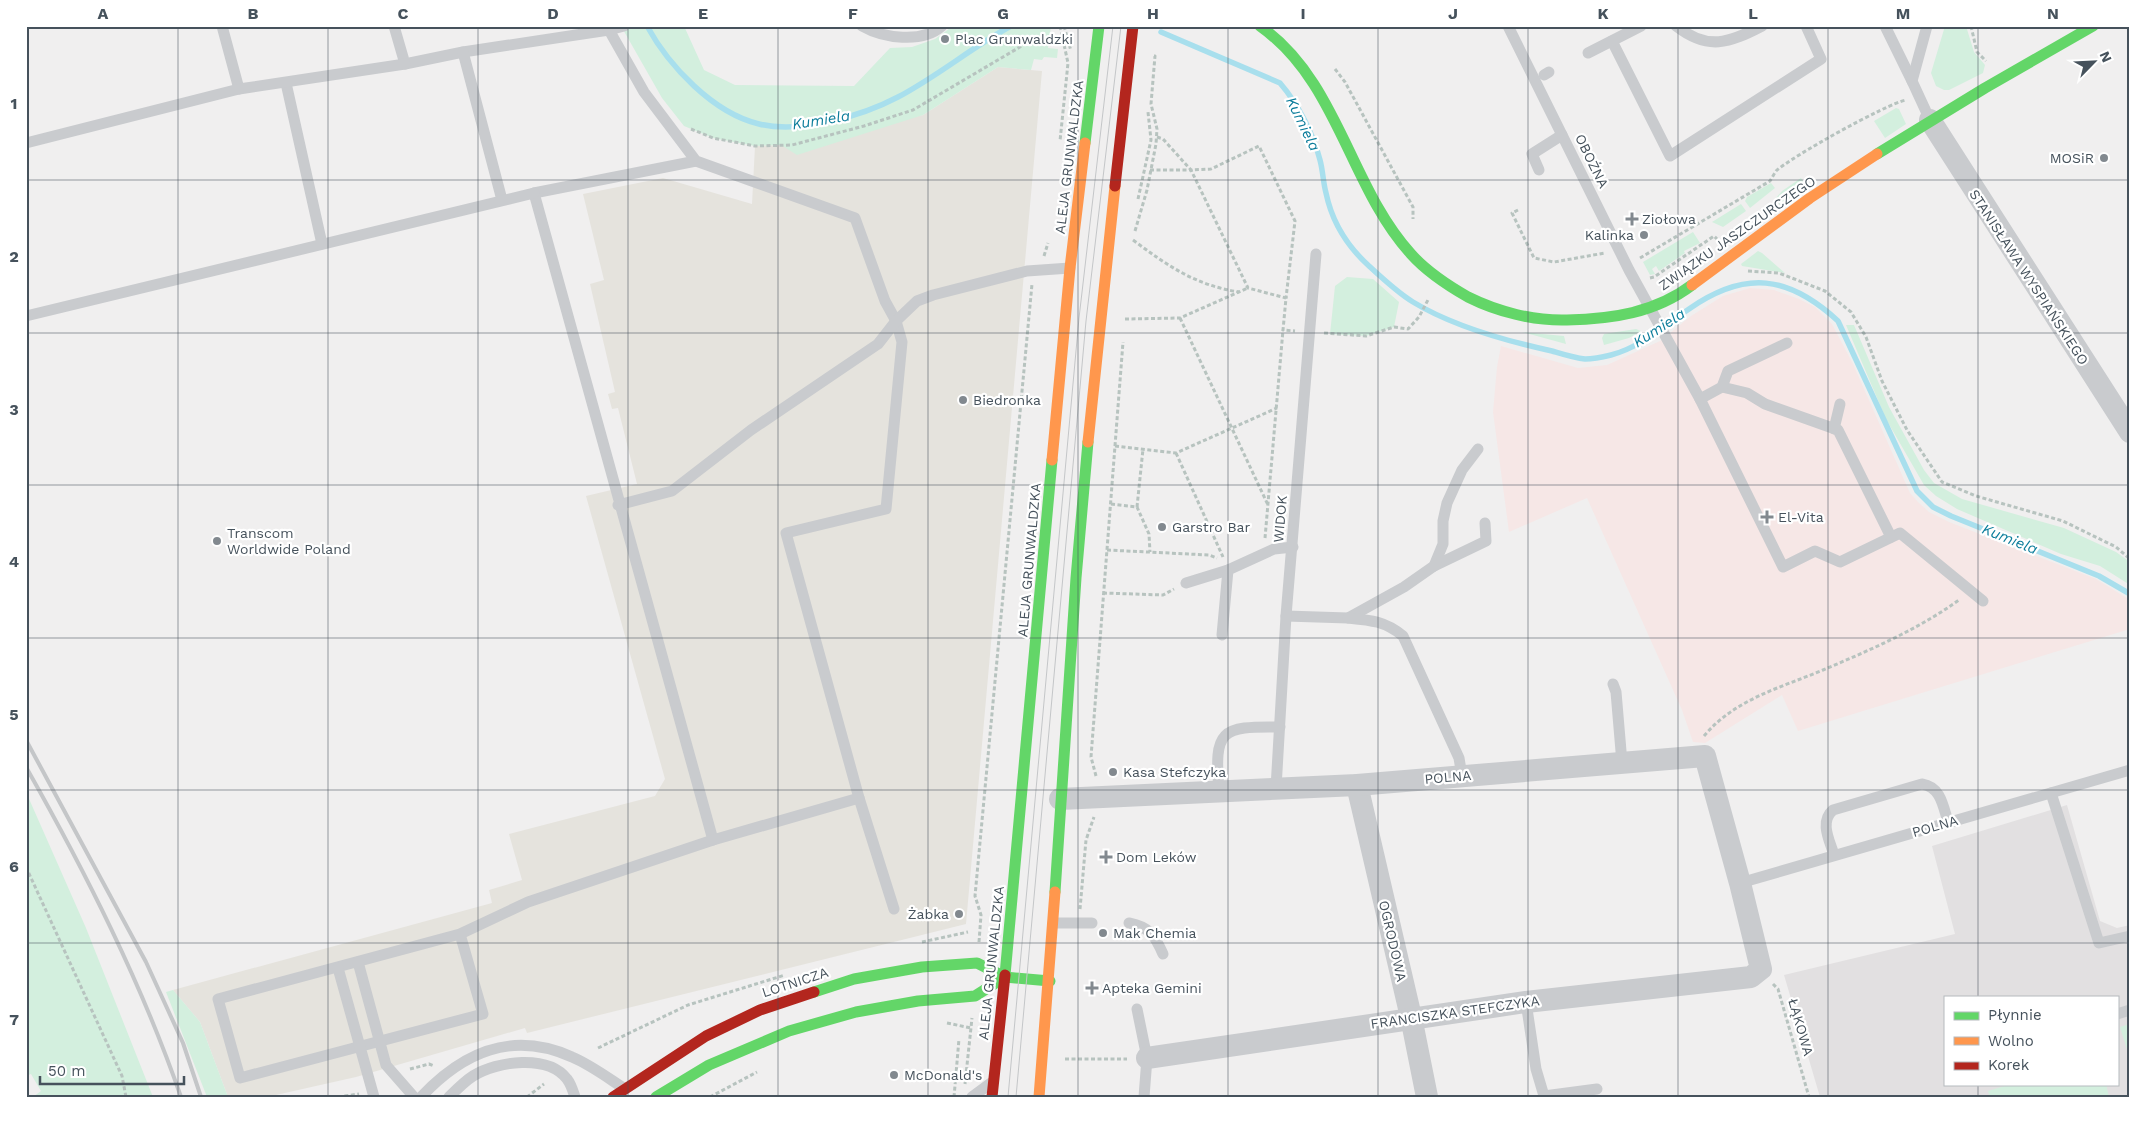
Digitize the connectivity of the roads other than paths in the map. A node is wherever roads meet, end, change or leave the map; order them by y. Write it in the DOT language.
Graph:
graph roads {
  1 [pos="222,26"];
  2 [pos="394,26"];
  3 [pos="862,26"];
  4 [pos="942,26"];
  5 [pos="1099,26"];
  6 [pos="1133,26"];
  7 [pos="1260,26"];
  8 [pos="1508,26"];
  9 [pos="1641,26"];
  10 [pos="1676,26"];
  11 [pos="1762,26"];
  12 [pos="1806,26"];
  13 [pos="1886,26"];
  14 [pos="1927,26"];
  15 [pos="2092,26"];
  16 [pos="623,27"];
  17 [pos="609,28"];
  18 [pos="1612,41"];
  19 [pos="464,52"];
  20 [pos="1588,53"];
  21 [pos="405,64"];
  22 [pos="1912,81"];
  23 [pos="286,83"];
  24 [pos="239,89"];
  25 [pos="1930,120"];
  26 [pos="1562,135"];
  27 [pos="26,143"];
  28 [pos="696,161"];
  29 [pos="1539,170"];
  30 [pos="534,193"];
  31 [pos="502,200"];
  32 [pos="322,244"];
  33 [pos="1316,254"];
  34 [pos="1070,268"];
  35 [pos="1650,309"];
  36 [pos="26,316"];
  37 [pos="896,321"];
  38 [pos="1787,342"];
  39 [pos="1722,387"];
  40 [pos="1700,399"];
  41 [pos="1840,404"];
  42 [pos="1834,429"];
  43 [pos="2130,432"];
  44 [pos="1478,449"];
  45 [pos="618,505"];
  46 [pos="1485,523"];
  47 [pos="1891,537"];
  48 [pos="1293,547"];
  49 [pos="1434,566"];
  50 [pos="1228,570"];
  51 [pos="1186,583"];
  52 [pos="1983,601"];
  53 [pos="1286,616"];
  54 [pos="1348,618"];
  55 [pos="1222,635"];
  56 [pos="1613,684"];
  57 [pos="1280,727"];
  58 [pos="1622,763"];
  59 [pos="2130,770"];
  60 [pos="1462,776"];
  61 [pos="1357,785"];
  62 [pos="1276,788"];
  63 [pos="1219,791"];
  64 [pos="2050,793"];
  65 [pos="859,798"];
  66 [pos="1060,799"];
  67 [pos="1948,822"];
  68 [pos="713,840"];
  69 [pos="1834,855"];
  70 [pos="1740,883"];
  71 [pos="894,909"];
  72 [pos="1052,923"];
  73 [pos="1092,924"];
  74 [pos="1129,924"];
  75 [pos="460,934"];
  76 [pos="2130,936"];
  77 [pos="1163,954"];
  78 [pos="358,962"];
  79 [pos="338,968"];
  80 [pos="1006,977"];
  81 [pos="1050,981"];
  82 [pos="1526,1002"];
  83 [pos="1137,1009"];
  84 [pos="2130,1010"];
  85 [pos="2118,1014"];
  86 [pos="1411,1017"];
  87 [pos="379,1041"];
  88 [pos="359,1046"];
  89 [pos="1147,1058"];
  90 [pos="994,1080"];
  91 [pos="625,1089"];
  92 [pos="1597,1089"];
  93 [pos="374,1097"];
  94 [pos="414,1097"];
  95 [pos="421,1097"];
  96 [pos="449,1097"];
  97 [pos="575,1097"];
  98 [pos="614,1097"];
  99 [pos="656,1097"];
  100 [pos="972,1097"];
  101 [pos="992,1097"];
  102 [pos="1039,1097"];
  103 [pos="1144,1097"];
  104 [pos="1427,1097"];
  1 -- 24 [label="lane"];
  2 -- 21 [label="lane"];
  3 -- 4 [label="lane"];
  5 -- 34 [label="main road, ALEJA GRUNWALDZKA"];
  6 -- 66 [label="main road"];
  7 -- 35 [label="main road, ZWIĄZKU JASZCZURCZEGO"];
  8 -- 26 [label="lane, OBOŹNA"];
  9 -- 18 [label="lane"];
  10 -- 11 [label="lane"];
  12 -- 18 [label="lane"];
  13 -- 22 [label="lane"];
  14 -- 22 [label="lane"];
  15 -- 25 [label="main road, ZWIĄZKU JASZCZURCZEGO"];
  16 -- 17 [label="lane"];
  17 -- 19 [label="lane"];
  17 -- 28 [label="lane"];
  18 -- 20 [label="lane"];
  19 -- 21 [label="lane"];
  19 -- 31 [label="lane"];
  21 -- 23 [label="lane"];
  22 -- 25 [label="lane"];
  23 -- 24 [label="lane"];
  23 -- 32 [label="lane"];
  24 -- 27 [label="lane"];
  25 -- 35 [label="main road, ZWIĄZKU JASZCZURCZEGO"];
  25 -- 43 [label="street, STANISŁAWA WYSPIAŃSKIEGO"];
  26 -- 29 [label="lane"];
  26 -- 35 [label="lane, OBOŹNA"];
  28 -- 30 [label="lane"];
  28 -- 37 [label="lane"];
  30 -- 31 [label="lane"];
  30 -- 45 [label="lane"];
  31 -- 32 [label="lane"];
  32 -- 36 [label="lane"];
  33 -- 48 [label="lane, WIDOK"];
  34 -- 37 [label="lane"];
  34 -- 80 [label="main road, ALEJA GRUNWALDZKA"];
  35 -- 40 [label="lane, OBOŹNA"];
  37 -- 45 [label="lane"];
  37 -- 65 [label="lane"];
  38 -- 39 [label="lane"];
  39 -- 40 [label="lane"];
  39 -- 42 [label="lane"];
  40 -- 47 [label="lane, OBOŹNA"];
  41 -- 42 [label="lane"];
  42 -- 47 [label="lane"];
  44 -- 49 [label="lane"];
  45 -- 68 [label="lane"];
  46 -- 49 [label="lane"];
  47 -- 52 [label="lane"];
  48 -- 50 [label="lane"];
  48 -- 53 [label="lane, WIDOK"];
  49 -- 54 [label="lane"];
  50 -- 51 [label="lane"];
  50 -- 55 [label="lane"];
  53 -- 54 [label="lane"];
  53 -- 57 [label="lane, WIDOK"];
  54 -- 60 [label="lane"];
  56 -- 58 [label="lane"];
  57 -- 62 [label="lane, WIDOK"];
  57 -- 63 [label="lane"];
  58 -- 60 [label="street, POLNA"];
  58 -- 70 [label="street, POLNA"];
  59 -- 64 [label="lane, POLNA"];
  60 -- 61 [label="street, POLNA"];
  61 -- 62 [label="street, POLNA"];
  61 -- 86 [label="street, OGRODOWA"];
  62 -- 63 [label="street, POLNA"];
  63 -- 66 [label="street, POLNA"];
  64 -- 67 [label="lane, POLNA"];
  64 -- 76 [label="lane"];
  65 -- 68 [label="lane"];
  65 -- 71 [label="lane"];
  66 -- 72 [label="main road"];
  67 -- 69 [label="lane, POLNA"];
  67 -- 69 [label="lane"];
  68 -- 75 [label="lane"];
  69 -- 70 [label="lane, POLNA"];
  70 -- 82 [label="street, FRANCISZKA STEFCZYKA"];
  72 -- 73 [label="lane"];
  72 -- 81 [label="main road"];
  74 -- 77 [label="lane"];
  75 -- 78 [label="lane"];
  75 -- 87 [label="lane"];
  78 -- 79 [label="lane"];
  78 -- 87 [label="lane"];
  79 -- 88 [label="lane"];
  79 -- 88 [label="lane"];
  80 -- 81 [label="main road, LOTNICZA"];
  80 -- 90 [label="main road, ALEJA GRUNWALDZKA"];
  80 -- 91 [label="main road, LOTNICZA"];
  80 -- 99 [label="main road"];
  81 -- 102 [label="main road"];
  82 -- 86 [label="street, FRANCISZKA STEFCZYKA"];
  82 -- 92 [label="lane"];
  83 -- 89 [label="lane"];
  84 -- 85 [label="lane"];
  86 -- 89 [label="street, FRANCISZKA STEFCZYKA"];
  86 -- 104 [label="street, OGRODOWA"];
  87 -- 88 [label="lane"];
  87 -- 94 [label="lane"];
  88 -- 93 [label="lane"];
  89 -- 103 [label="lane"];
  90 -- 100 [label="lane"];
  90 -- 101 [label="main road, ALEJA GRUNWALDZKA"];
  91 -- 95 [label="lane"];
  91 -- 98 [label="main road, LOTNICZA"];
  96 -- 97 [label="lane"];
}
